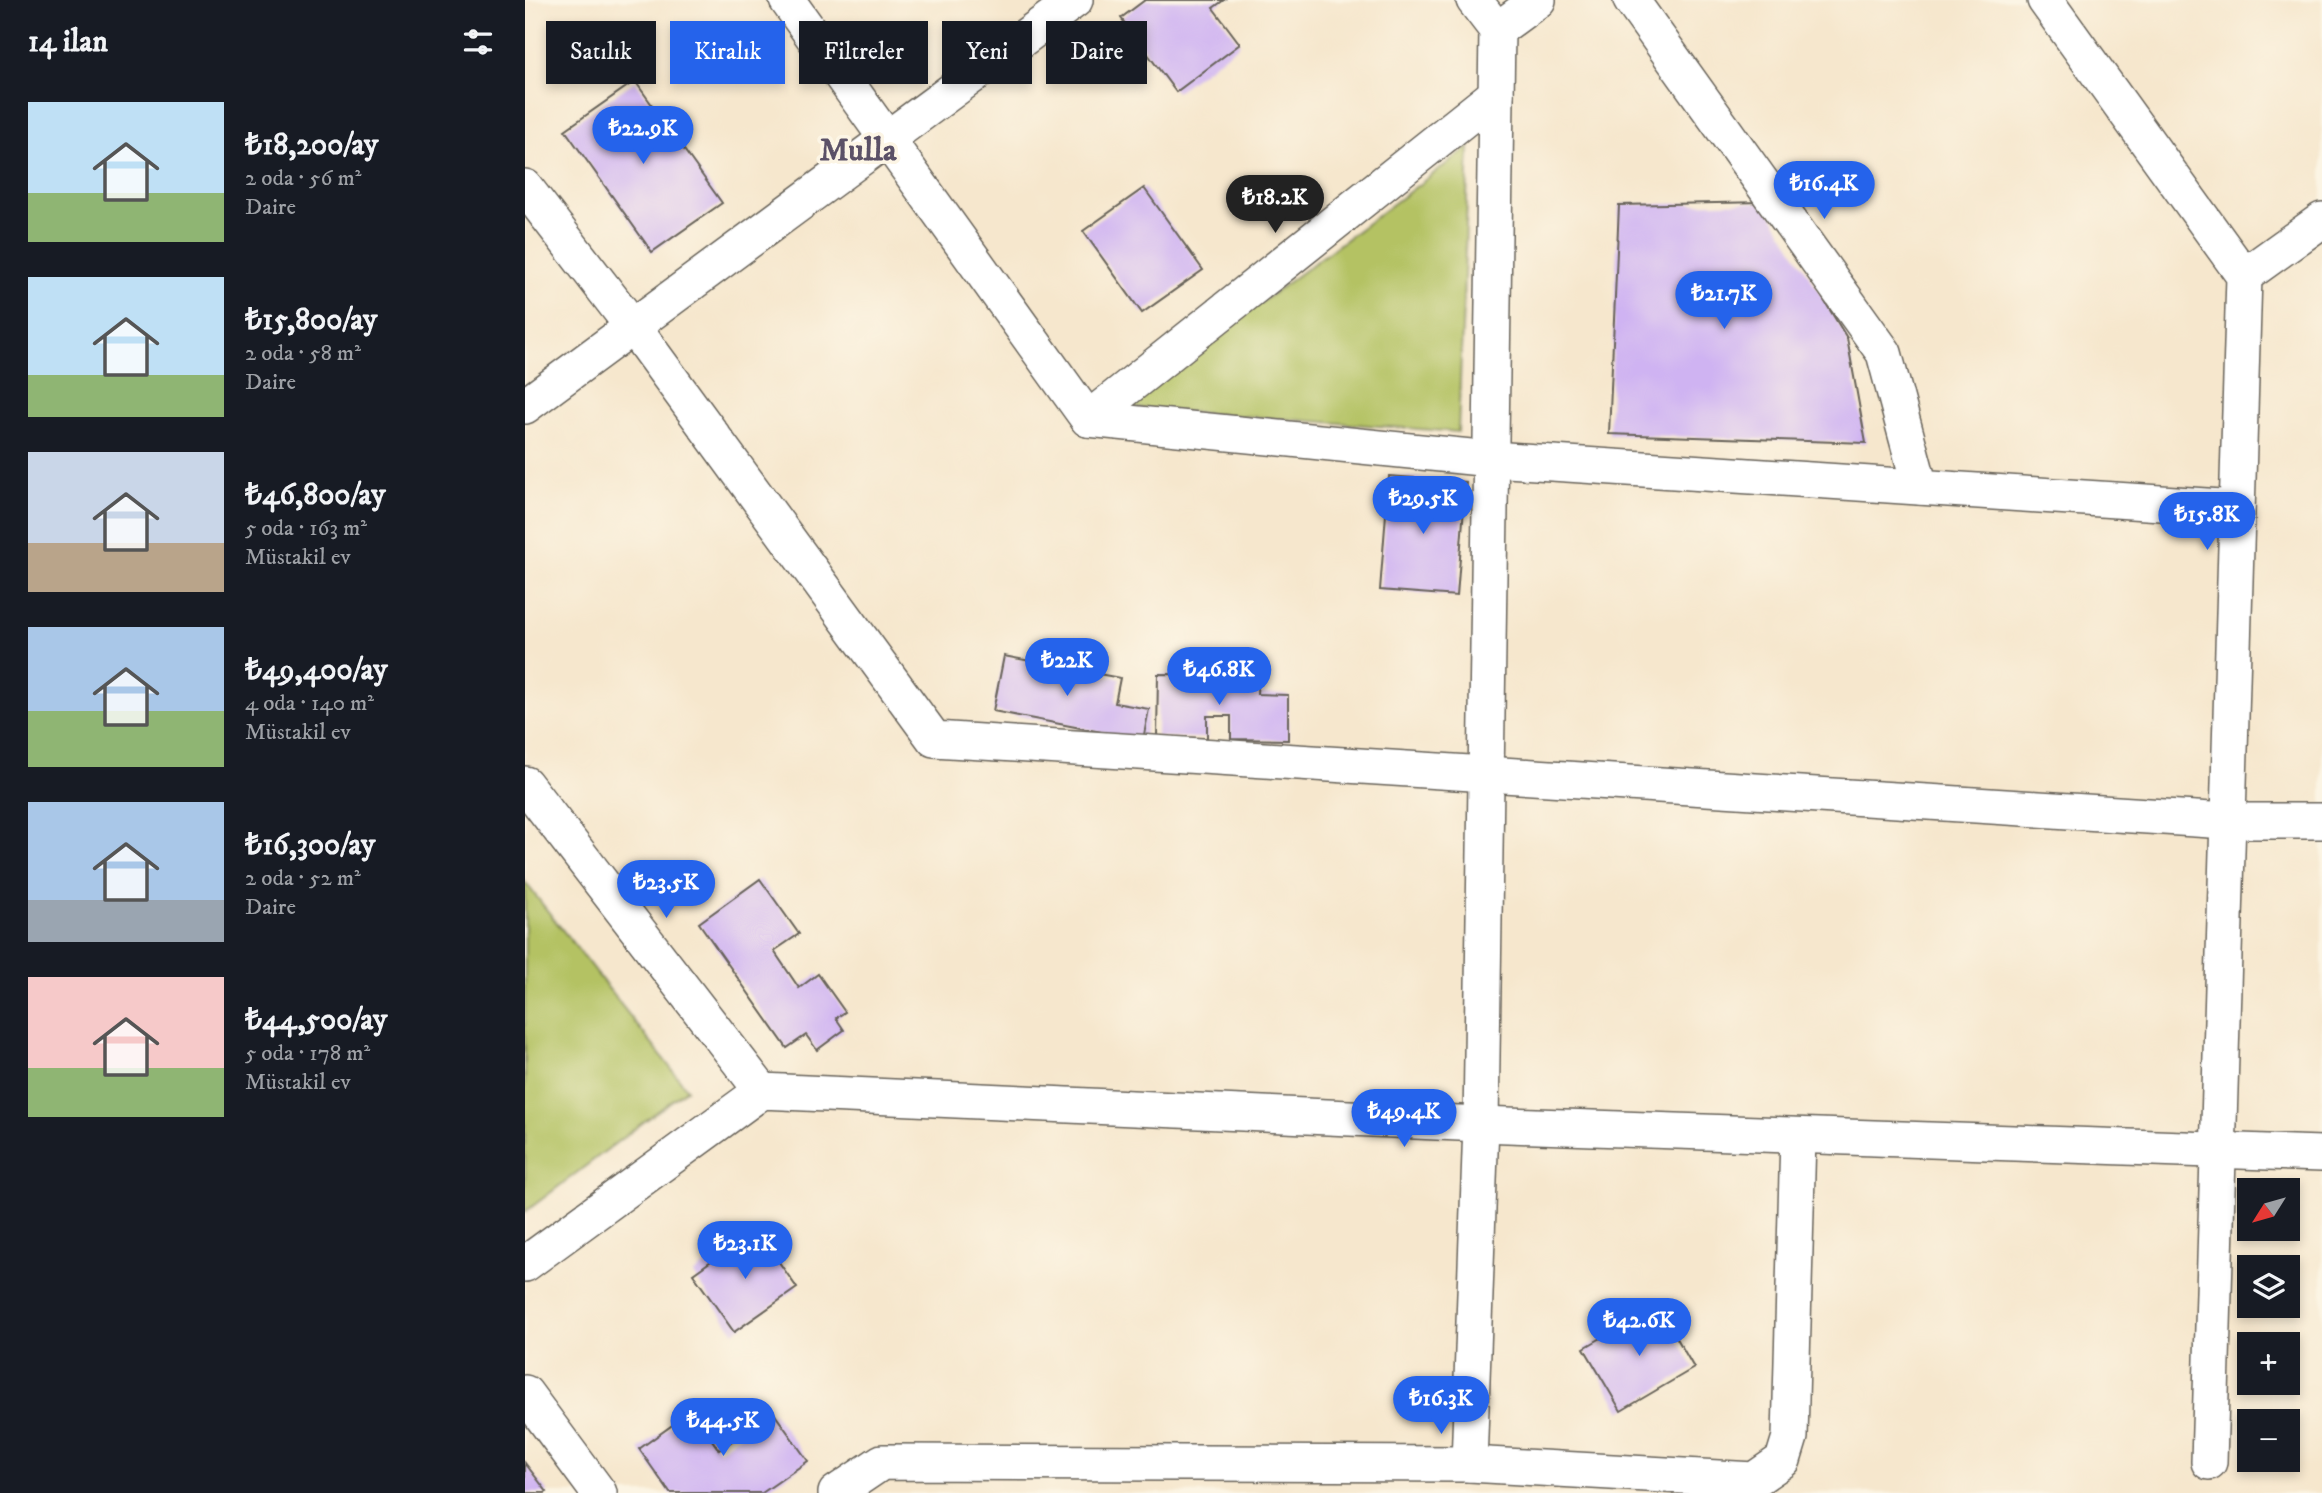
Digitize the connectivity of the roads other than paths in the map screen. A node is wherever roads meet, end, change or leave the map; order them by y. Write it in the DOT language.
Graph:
graph roads {
  1 [pos="787,0"];
  2 [pos="1075,0"];
  3 [pos="1474,0"];
  4 [pos="1538,0"];
  5 [pos="1631,0"];
  6 [pos="2045,0"];
  7 [pos="1497,30"];
  8 [pos="1496,94"];
  9 [pos="885,141"];
  10 [pos="525,187"];
  11 [pos="2322,220"];
  12 [pos="2244,276"];
  13 [pos="633,327"];
  14 [pos="525,406"];
  15 [pos="1088,419"];
  16 [pos="1491,459"];
  17 [pos="1920,487"];
  18 [pos="2237,508"];
  19 [pos="1486,773"];
  20 [pos="525,784"];
  21 [pos="2227,821"];
  22 [pos="2322,821"];
  23 [pos="762,1091"];
  24 [pos="1482,1124"];
  25 [pos="1798,1136"];
  26 [pos="2217,1150"];
  27 [pos="2322,1154"];
  28 [pos="525,1264"];
  29 [pos="525,1393"];
  30 [pos="2209,1462"];
  31 [pos="1469,1464"];
  32 [pos="599,1493"];
  33 [pos="837,1493"];
  1 -- 9 [label="street"];
  2 -- 9 [label="street"];
  3 -- 7 [label="street"];
  4 -- 7 [label="street"];
  5 -- 17 [label="street"];
  6 -- 12 [label="street"];
  7 -- 8 [label="street"];
  8 -- 15 [label="street"];
  8 -- 16 [label="street"];
  9 -- 13 [label="street"];
  9 -- 15 [label="street"];
  10 -- 13 [label="street"];
  11 -- 12 [label="street"];
  12 -- 18 [label="street"];
  13 -- 14 [label="street"];
  13 -- 19 [label="street"];
  15 -- 16 [label="street"];
  16 -- 17 [label="street"];
  16 -- 19 [label="street"];
  17 -- 18 [label="street"];
  18 -- 21 [label="street"];
  19 -- 21 [label="street"];
  19 -- 24 [label="street"];
  20 -- 23 [label="street"];
  21 -- 22 [label="street"];
  21 -- 26 [label="street"];
  23 -- 24 [label="street"];
  23 -- 28 [label="street"];
  24 -- 25 [label="street"];
  24 -- 31 [label="street"];
  25 -- 26 [label="street"];
  25 -- 31 [label="street"];
  26 -- 27 [label="street"];
  26 -- 30 [label="street"];
  29 -- 32 [label="street"];
  31 -- 33 [label="street"];
}
